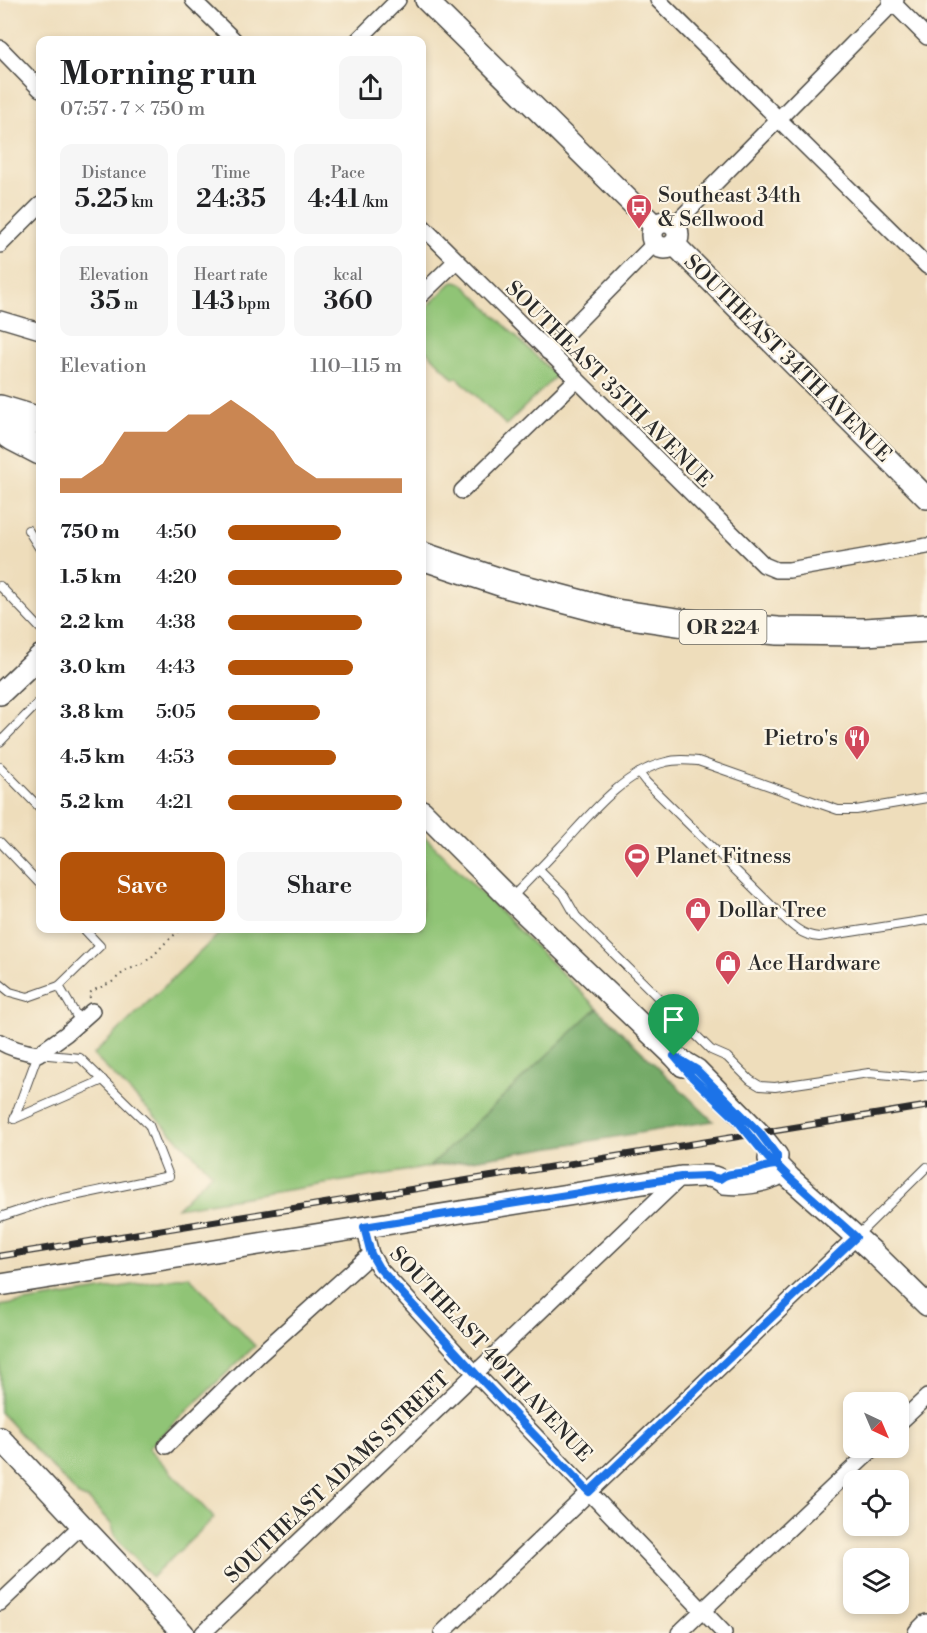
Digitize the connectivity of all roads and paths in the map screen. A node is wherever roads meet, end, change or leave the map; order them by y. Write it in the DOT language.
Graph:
graph roads {
  1 [pos="193,0"];
  2 [pos="398,0"];
  3 [pos="426,0"];
  4 [pos="658,0"];
  5 [pos="893,1"];
  6 [pos="230,36"];
  7 [pos="362,36"];
  8 [pos="927,37"];
  9 [pos="0,48"];
  10 [pos="36,85"];
  11 [pos="779,119"];
  12 [pos="36,210"];
  13 [pos="426,230"];
  14 [pos="665,234"];
  15 [pos="0,245"];
  16 [pos="456,261"];
  17 [pos="927,266"];
  18 [pos="426,290"];
  19 [pos="0,319"];
  20 [pos="36,330"];
  21 [pos="548,352"];
  22 [pos="576,380"];
  23 [pos="0,409"];
  24 [pos="36,420"];
  25 [pos="0,428"];
  26 [pos="36,449"];
  27 [pos="462,491"];
  28 [pos="927,498"];
  29 [pos="28,530"];
  30 [pos="36,543"];
  31 [pos="927,546"];
  32 [pos="426,557"];
  33 [pos="0,586"];
  34 [pos="36,624"];
  35 [pos="927,628"];
  36 [pos="36,660"];
  37 [pos="0,694"];
  38 [pos="36,705"];
  39 [pos="0,742"];
  40 [pos="0,767"];
  41 [pos="639,773"];
  42 [pos="927,798"];
  43 [pos="36,804"];
  44 [pos="426,815"];
  45 [pos="0,842"];
  46 [pos="539,870"];
  47 [pos="36,880"];
  48 [pos="510,899"];
  49 [pos="927,920"];
  50 [pos="88,933"];
  51 [pos="177,933"];
  52 [pos="0,984"];
  53 [pos="59,986"];
  54 [pos="92,1011"];
  55 [pos="80,1022"];
  56 [pos="0,1042"];
  57 [pos="38,1054"];
  58 [pos="927,1075"];
  59 [pos="103,1080"];
  60 [pos="777,1165"];
  61 [pos="927,1169"];
  62 [pos="681,1177"];
  63 [pos="0,1217"];
  64 [pos="364,1227"];
  65 [pos="856,1237"];
  66 [pos="371,1254"];
  67 [pos="0,1285"];
  68 [pos="927,1305"];
  69 [pos="476,1374"];
  70 [pos="927,1397"];
  71 [pos="909,1414"];
  72 [pos="0,1438"];
  73 [pos="166,1446"];
  74 [pos="863,1458"];
  75 [pos="589,1492"];
  76 [pos="82,1525"];
  77 [pos="0,1602"];
  78 [pos="702,1611"];
  79 [pos="927,1625"];
  80 [pos="183,1633"];
  81 [pos="203,1633"];
  82 [pos="442,1633"];
  83 [pos="679,1633"];
  84 [pos="724,1633"];
  85 [pos="919,1633"];
  1 -- 6 [label="street"];
  2 -- 7 [label="street"];
  3 -- 14 [label="street, SOUTHEAST 34TH AVENUE"];
  4 -- 11 [label="street"];
  5 -- 8 [label="street"];
  5 -- 11 [label="street"];
  9 -- 10 [label="street"];
  11 -- 14 [label="street"];
  11 -- 17 [label="street"];
  12 -- 15 [label="street"];
  13 -- 16 [label="street, SOUTHEAST 35TH AVENUE"];
  14 -- 21 [label="street"];
  14 -- 28 [label="street, SOUTHEAST 34TH AVENUE"];
  16 -- 18 [label="street"];
  16 -- 21 [label="street, SOUTHEAST 35TH AVENUE"];
  19 -- 20 [label="street"];
  21 -- 22 [label="street, SOUTHEAST 35TH AVENUE"];
  22 -- 27 [label="street"];
  22 -- 31 [label="street, SOUTHEAST 35TH AVENUE"];
  23 -- 24 [label="highway"];
  25 -- 26 [label="highway"];
  29 -- 30 [label="lane"];
  32 -- 35 [label="highway, OR 224"];
  33 -- 34 [label="lane"];
  36 -- 37 [label="street"];
  38 -- 39 [label="lane"];
  40 -- 43 [label="lane"];
  41 -- 42 [label="lane"];
  41 -- 46 [label="lane"];
  41 -- 49 [label="lane"];
  44 -- 48 [label="street"];
  45 -- 47 [label="lane"];
  46 -- 48 [label="lane"];
  46 -- 58 [label="lane"];
  48 -- 60 [label="street"];
  50 -- 53 [label="lane"];
  51 -- 54 [label="path"];
  52 -- 53 [label="lane"];
  53 -- 55 [label="lane"];
  54 -- 55 [label="street"];
  55 -- 57 [label="street"];
  56 -- 57 [label="street"];
  57 -- 59 [label="lane"];
  57 -- 59 [label="lane"];
  59 -- 63 [label="lane"];
  60 -- 62 [label="street"];
  60 -- 65 [label="street"];
  61 -- 65 [label="lane"];
  62 -- 64 [label="street"];
  62 -- 69 [label="street, SOUTHEAST ADAMS STREET"];
  64 -- 66 [label="street, SOUTHEAST 40TH AVENUE"];
  64 -- 67 [label="street"];
  65 -- 68 [label="street"];
  65 -- 75 [label="street"];
  66 -- 69 [label="street, SOUTHEAST 40TH AVENUE"];
  66 -- 73 [label="street"];
  69 -- 75 [label="street, SOUTHEAST 40TH AVENUE"];
  69 -- 81 [label="street, SOUTHEAST ADAMS STREET"];
  70 -- 71 [label="street"];
  72 -- 76 [label="street"];
  74 -- 78 [label="street"];
  75 -- 78 [label="street, SOUTHEAST 40TH AVENUE"];
  75 -- 82 [label="street"];
  76 -- 77 [label="street"];
  76 -- 80 [label="street"];
  78 -- 83 [label="street"];
  78 -- 84 [label="street, SOUTHEAST 40TH AVENUE"];
  79 -- 85 [label="street"];
}
